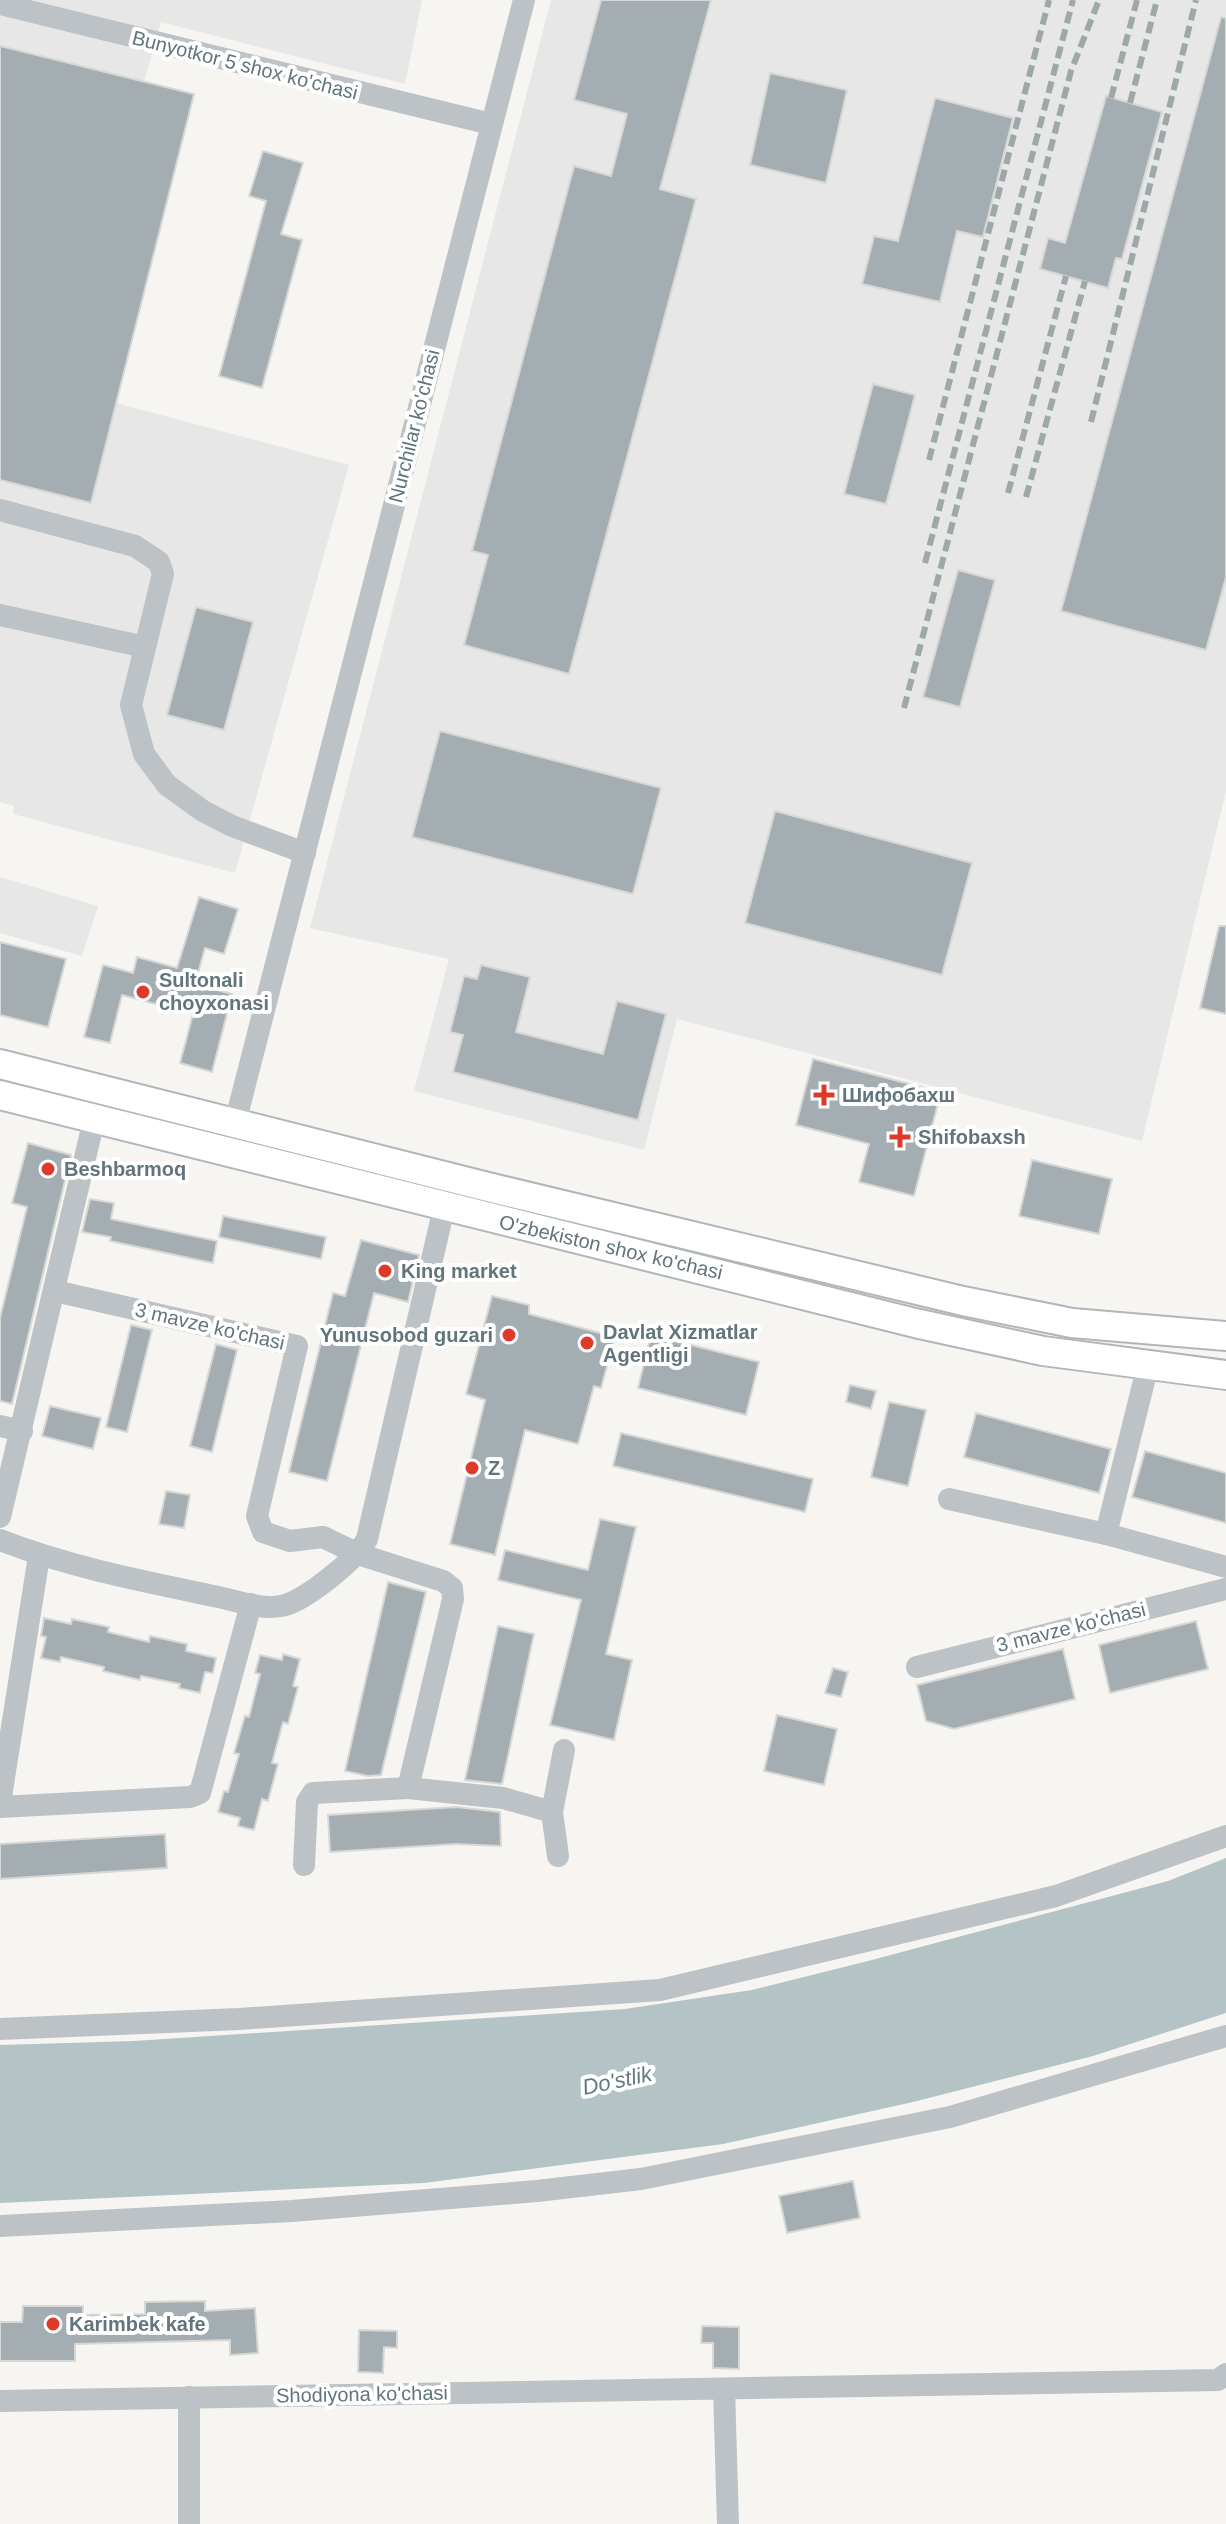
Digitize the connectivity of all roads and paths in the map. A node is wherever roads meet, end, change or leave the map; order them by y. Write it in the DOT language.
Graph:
graph roads {
  1 [pos="524,0"];
  2 [pos="0,4"];
  3 [pos="491,124"];
  4 [pos="0,510"];
  5 [pos="0,615"];
  6 [pos="145,647"];
  7 [pos="305,853"];
  8 [pos="0,1064"];
  9 [pos="0,1095"];
  10 [pos="94,1120"];
  11 [pos="235,1123"];
  12 [pos="444,1208"];
  13 [pos="55,1291"];
  14 [pos="1226,1336"];
  15 [pos="1148,1365"];
  16 [pos="1226,1375"];
  17 [pos="11,1428"];
  18 [pos="949,1499"];
  19 [pos="0,1517"];
  20 [pos="1106,1534"];
  21 [pos="0,1540"];
  22 [pos="358,1554"];
  23 [pos="39,1556"];
  24 [pos="1226,1567"];
  25 [pos="1226,1589"];
  26 [pos="251,1604"];
  27 [pos="917,1667"];
  28 [pos="564,1750"];
  29 [pos="408,1788"];
  30 [pos="0,1805"];
  31 [pos="552,1812"];
  32 [pos="1226,1836"];
  33 [pos="558,1856"];
  34 [pos="304,1865"];
  35 [pos="0,2029"];
  36 [pos="1226,2036"];
  37 [pos="0,2226"];
  38 [pos="1223,2382"];
  39 [pos="724,2389"];
  40 [pos="189,2397"];
  41 [pos="0,2401"];
  42 [pos="189,2524"];
  43 [pos="728,2524"];
  1 -- 3 [label="street, Nurchilar ko'chasi"];
  2 -- 3 [label="street, Bunyotkor 5 shox ko'chasi"];
  3 -- 7 [label="street, Nurchilar ko'chasi"];
  4 -- 6 [label="street"];
  5 -- 6 [label="street"];
  6 -- 7 [label="street"];
  7 -- 11 [label="street, Nurchilar ko'chasi"];
  8 -- 11 [label="main road, O'zbekiston shox ko'chasi"];
  9 -- 10 [label="main road, O'zbekiston shox ko'chasi"];
  10 -- 12 [label="main road, O'zbekiston shox ko'chasi"];
  10 -- 13 [label="street"];
  11 -- 14 [label="main road, O'zbekiston shox ko'chasi"];
  12 -- 15 [label="main road, O'zbekiston shox ko'chasi"];
  12 -- 22 [label="street"];
  13 -- 17 [label="street"];
  13 -- 22 [label="street, 3 mavze ko'chasi"];
  15 -- 16 [label="main road, O'zbekiston shox ko'chasi"];
  15 -- 20 [label="street"];
  17 -- 19 [label="street"];
  18 -- 20 [label="street"];
  20 -- 24 [label="street"];
  21 -- 23 [label="street"];
  22 -- 26 [label="street"];
  22 -- 29 [label="street, 3 mavze ko'chasi"];
  23 -- 26 [label="street"];
  23 -- 30 [label="street"];
  25 -- 27 [label="street, 3 mavze ko'chasi"];
  26 -- 30 [label="street"];
  28 -- 31 [label="street"];
  29 -- 31 [label="street"];
  29 -- 34 [label="street"];
  31 -- 33 [label="street"];
  32 -- 35 [label="street"];
  36 -- 37 [label="street"];
  38 -- 39 [label="street, Shodiyona ko'chasi"];
  39 -- 40 [label="street, Shodiyona ko'chasi"];
  39 -- 43 [label="street"];
  40 -- 41 [label="street, Shodiyona ko'chasi"];
  40 -- 42 [label="street"];
}
